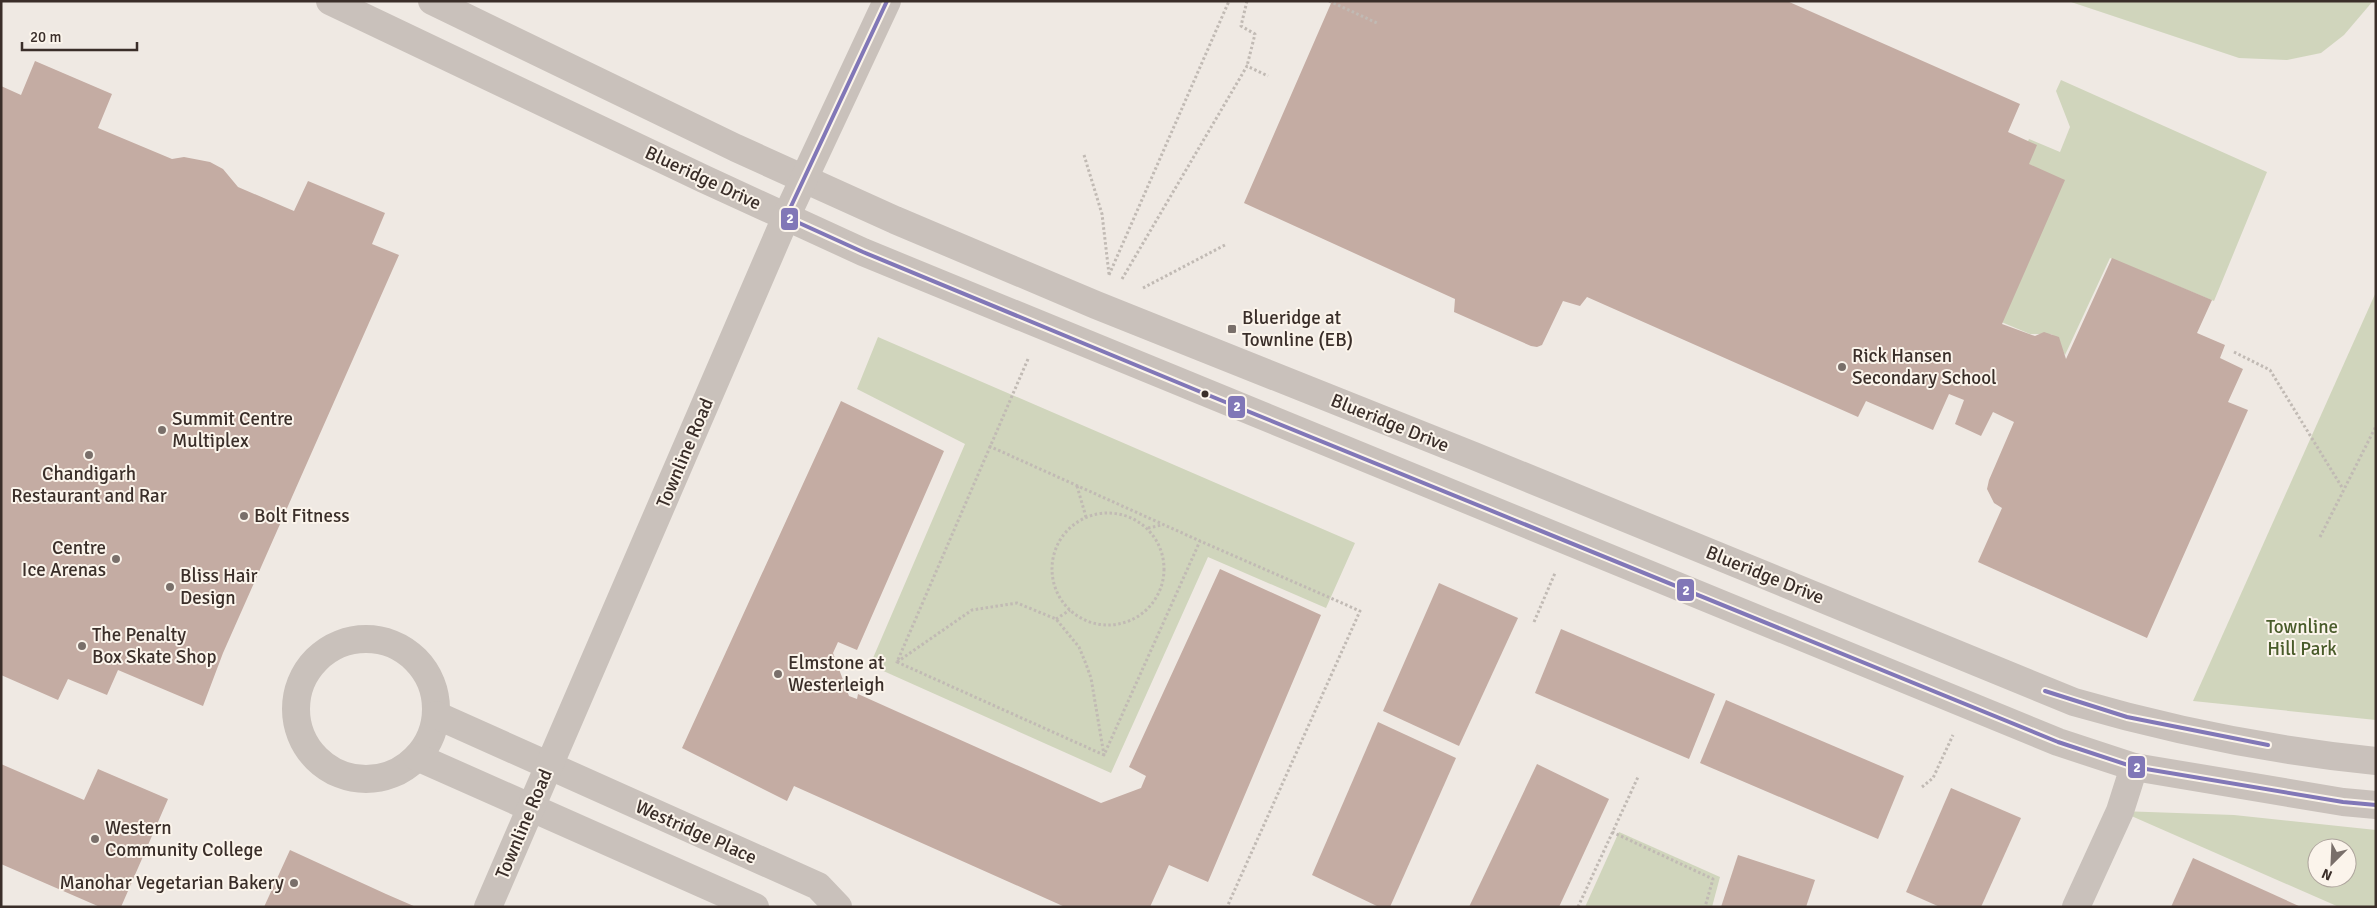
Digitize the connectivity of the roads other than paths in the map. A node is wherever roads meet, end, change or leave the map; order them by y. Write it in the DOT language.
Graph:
graph roads {
  1 [pos="330,1"];
  2 [pos="432,1"];
  3 [pos="887,1"];
  4 [pos="804,179"];
  5 [pos="786,217"];
  6 [pos="436,715"];
  7 [pos="418,757"];
  8 [pos="2376,761"];
  9 [pos="549,766"];
  10 [pos="2134,767"];
  11 [pos="2376,805"];
  12 [pos="531,807"];
  13 [pos="488,907"];
  14 [pos="755,907"];
  15 [pos="838,907"];
  16 [pos="2076,907"];
  1 -- 5 [label="street, Blueridge Drive"];
  2 -- 4 [label="street, Blueridge Drive"];
  3 -- 4 [label="street, Townline Road"];
  4 -- 5 [label="street, Townline Road"];
  4 -- 8 [label="street, Blueridge Drive"];
  5 -- 9 [label="street, Townline Road"];
  5 -- 10 [label="street, Blueridge Drive"];
  6 -- 7 [label="street"];
  6 -- 7 [label="street"];
  6 -- 9 [label="street, Westridge Place"];
  7 -- 12 [label="street"];
  9 -- 12 [label="street, Townline Road"];
  9 -- 15 [label="street, Westridge Place"];
  10 -- 11 [label="street, Blueridge Drive"];
  10 -- 16 [label="street"];
  12 -- 13 [label="street, Townline Road"];
  12 -- 14 [label="street"];
}
